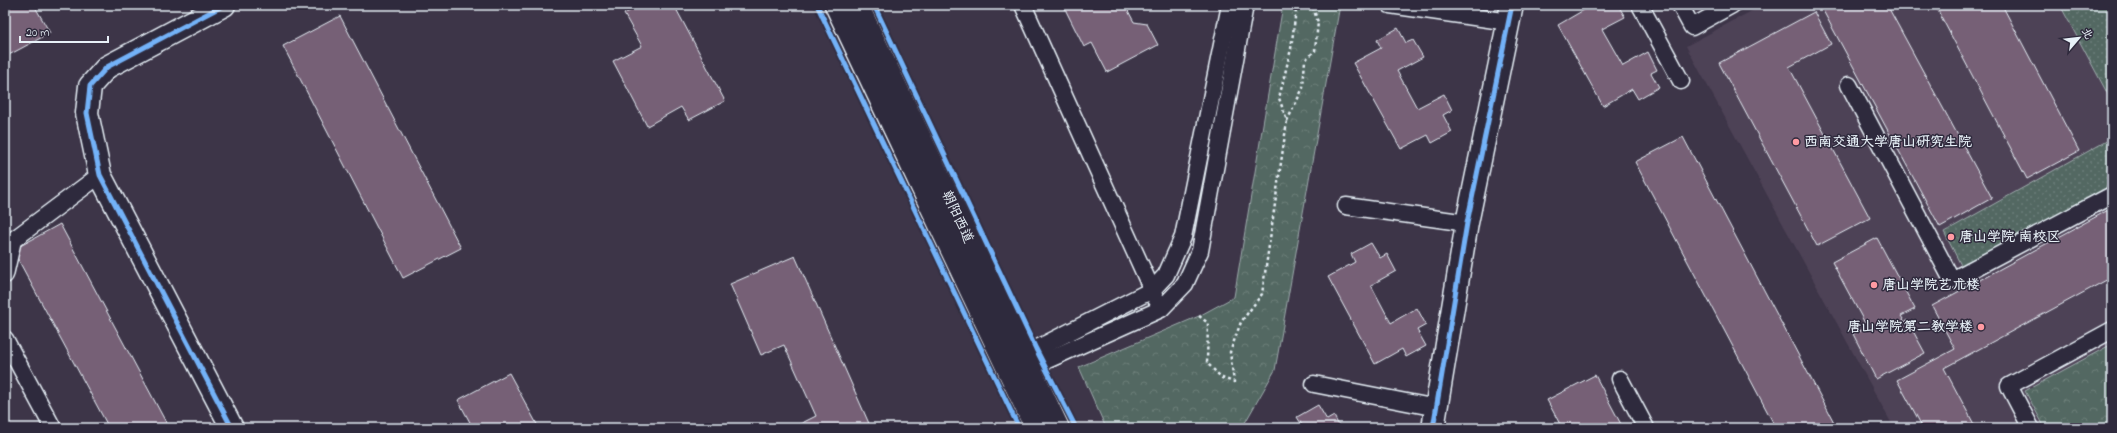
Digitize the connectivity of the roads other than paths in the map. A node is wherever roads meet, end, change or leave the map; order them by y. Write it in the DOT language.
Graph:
graph roads {
  1 [pos="224,5"];
  2 [pos="836,5"];
  3 [pos="857,5"];
  4 [pos="1024,5"];
  5 [pos="1230,5"];
  6 [pos="1245,5"];
  7 [pos="1390,5"];
  8 [pos="1640,5"];
  9 [pos="1680,5"];
  10 [pos="1732,5"];
  11 [pos="1511,14"];
  12 [pos="1681,81"];
  13 [pos="1849,85"];
  14 [pos="100,175"];
  15 [pos="2112,195"];
  16 [pos="1346,206"];
  17 [pos="1467,223"];
  18 [pos="5,275"];
  19 [pos="1152,290"];
  20 [pos="1161,309"];
  21 [pos="2112,330"];
  22 [pos="5,339"];
  23 [pos="1026,364"];
  24 [pos="1620,379"];
  25 [pos="1314,384"];
  26 [pos="1435,418"];
  27 [pos="53,428"];
  28 [pos="232,428"];
  29 [pos="1036,428"];
  30 [pos="1058,428"];
  31 [pos="1646,428"];
  32 [pos="2031,428"];
  1 -- 14 [label="main road"];
  2 -- 29 [label="main road, 朝阳西道"];
  3 -- 23 [label="main road, 朝阳西道"];
  4 -- 19 [label="lane"];
  5 -- 19 [label="lane"];
  6 -- 20 [label="lane"];
  7 -- 11 [label="lane"];
  8 -- 12 [label="lane"];
  9 -- 10 [label="lane"];
  11 -- 17 [label="main road"];
  13 -- 15 [label="lane"];
  14 -- 18 [label="lane"];
  14 -- 28 [label="main road"];
  16 -- 17 [label="lane"];
  17 -- 26 [label="main road"];
  19 -- 20 [label="lane"];
  19 -- 23 [label="lane"];
  20 -- 23 [label="lane"];
  21 -- 32 [label="lane"];
  22 -- 27 [label="lane"];
  23 -- 30 [label="main road, 朝阳西道"];
  24 -- 31 [label="lane"];
  25 -- 26 [label="lane"];
}
